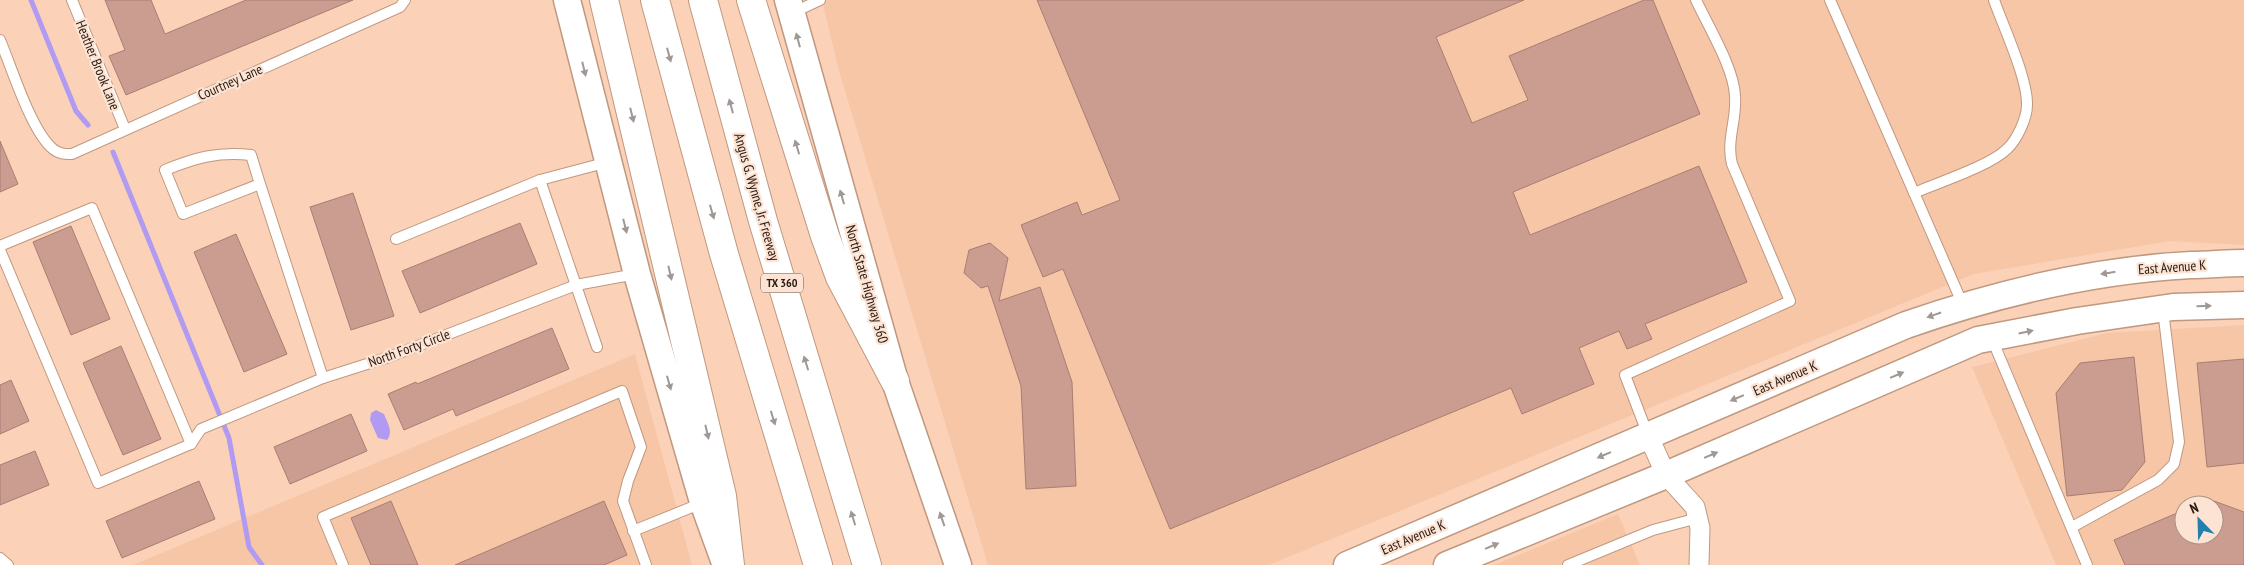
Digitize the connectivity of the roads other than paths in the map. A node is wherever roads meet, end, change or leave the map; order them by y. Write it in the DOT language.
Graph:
graph roads {
  1 [pos="72,0"];
  2 [pos="404,0"];
  3 [pos="567,0"];
  4 [pos="604,0"];
  5 [pos="655,0"];
  6 [pos="703,0"];
  7 [pos="751,0"];
  8 [pos="820,0"];
  9 [pos="1696,0"];
  10 [pos="1830,0"];
  11 [pos="1994,0"];
  12 [pos="789,6"];
  13 [pos="0,40"];
  14 [pos="124,129"];
  15 [pos="608,162"];
  16 [pos="540,180"];
  17 [pos="260,184"];
  18 [pos="1914,193"];
  19 [pos="396,239"];
  20 [pos="0,248"];
  21 [pos="2244,263"];
  22 [pos="637,274"];
  23 [pos="576,285"];
  24 [pos="1963,305"];
  25 [pos="2244,305"];
  26 [pos="2162,308"];
  27 [pos="1985,339"];
  28 [pos="597,346"];
  29 [pos="323,378"];
  30 [pos="895,380"];
  31 [pos="1648,435"];
  32 [pos="191,444"];
  33 [pos="1666,474"];
  34 [pos="703,502"];
  35 [pos="1698,518"];
  36 [pos="2072,527"];
  37 [pos="633,532"];
  38 [pos="0,558"];
  39 [pos="8,565"];
  40 [pos="343,565"];
  41 [pos="646,565"];
  42 [pos="726,565"];
  43 [pos="730,565"];
  44 [pos="818,565"];
  45 [pos="867,565"];
  46 [pos="958,565"];
  47 [pos="1347,565"];
  48 [pos="1447,565"];
  49 [pos="1568,565"];
  50 [pos="1699,565"];
  51 [pos="2087,565"];
  1 -- 14 [label="lane, Heather Brook Lane"];
  2 -- 14 [label="lane, Courtney Lane"];
  3 -- 15 [label="street, one-way"];
  4 -- 43 [label="highway, one-way"];
  5 -- 44 [label="highway, one-way"];
  45 -- 6 [label="highway, Angus G. Wynne, Jr. Freeway / TX 360, one-way"];
  30 -- 7 [label="highway, one-way"];
  8 -- 12 [label="lane"];
  9 -- 31 [label="lane"];
  10 -- 18 [label="lane"];
  11 -- 18 [label="lane"];
  30 -- 12 [label="street, North State Highway 360, one-way"];
  13 -- 14 [label="lane, Courtney Lane"];
  15 -- 16 [label="lane"];
  15 -- 22 [label="street, one-way"];
  16 -- 19 [label="lane"];
  16 -- 23 [label="lane"];
  17 -- 17 [label="lane"];
  17 -- 29 [label="lane"];
  18 -- 24 [label="lane"];
  20 -- 32 [label="lane"];
  20 -- 32 [label="lane"];
  21 -- 24 [label="street, East Avenue K, one-way"];
  22 -- 23 [label="lane, North Forty Circle"];
  22 -- 34 [label="street, one-way"];
  23 -- 28 [label="lane"];
  23 -- 29 [label="lane, North Forty Circle"];
  24 -- 27 [label="street"];
  24 -- 31 [label="street, East Avenue K, one-way"];
  26 -- 25 [label="street, one-way"];
  27 -- 26 [label="street, one-way"];
  26 -- 36 [label="lane"];
  33 -- 27 [label="street, one-way"];
  27 -- 36 [label="lane"];
  29 -- 32 [label="lane, North Forty Circle"];
  46 -- 30 [label="street, North State Highway 360, one-way"];
  31 -- 33 [label="street"];
  31 -- 47 [label="street, East Avenue K, one-way"];
  33 -- 35 [label="street"];
  48 -- 33 [label="street, one-way"];
  34 -- 37 [label="lane"];
  34 -- 42 [label="street"];
  35 -- 49 [label="lane"];
  35 -- 50 [label="street"];
  36 -- 51 [label="lane"];
  37 -- 40 [label="lane"];
  37 -- 41 [label="lane"];
  38 -- 39 [label="lane"];
}
